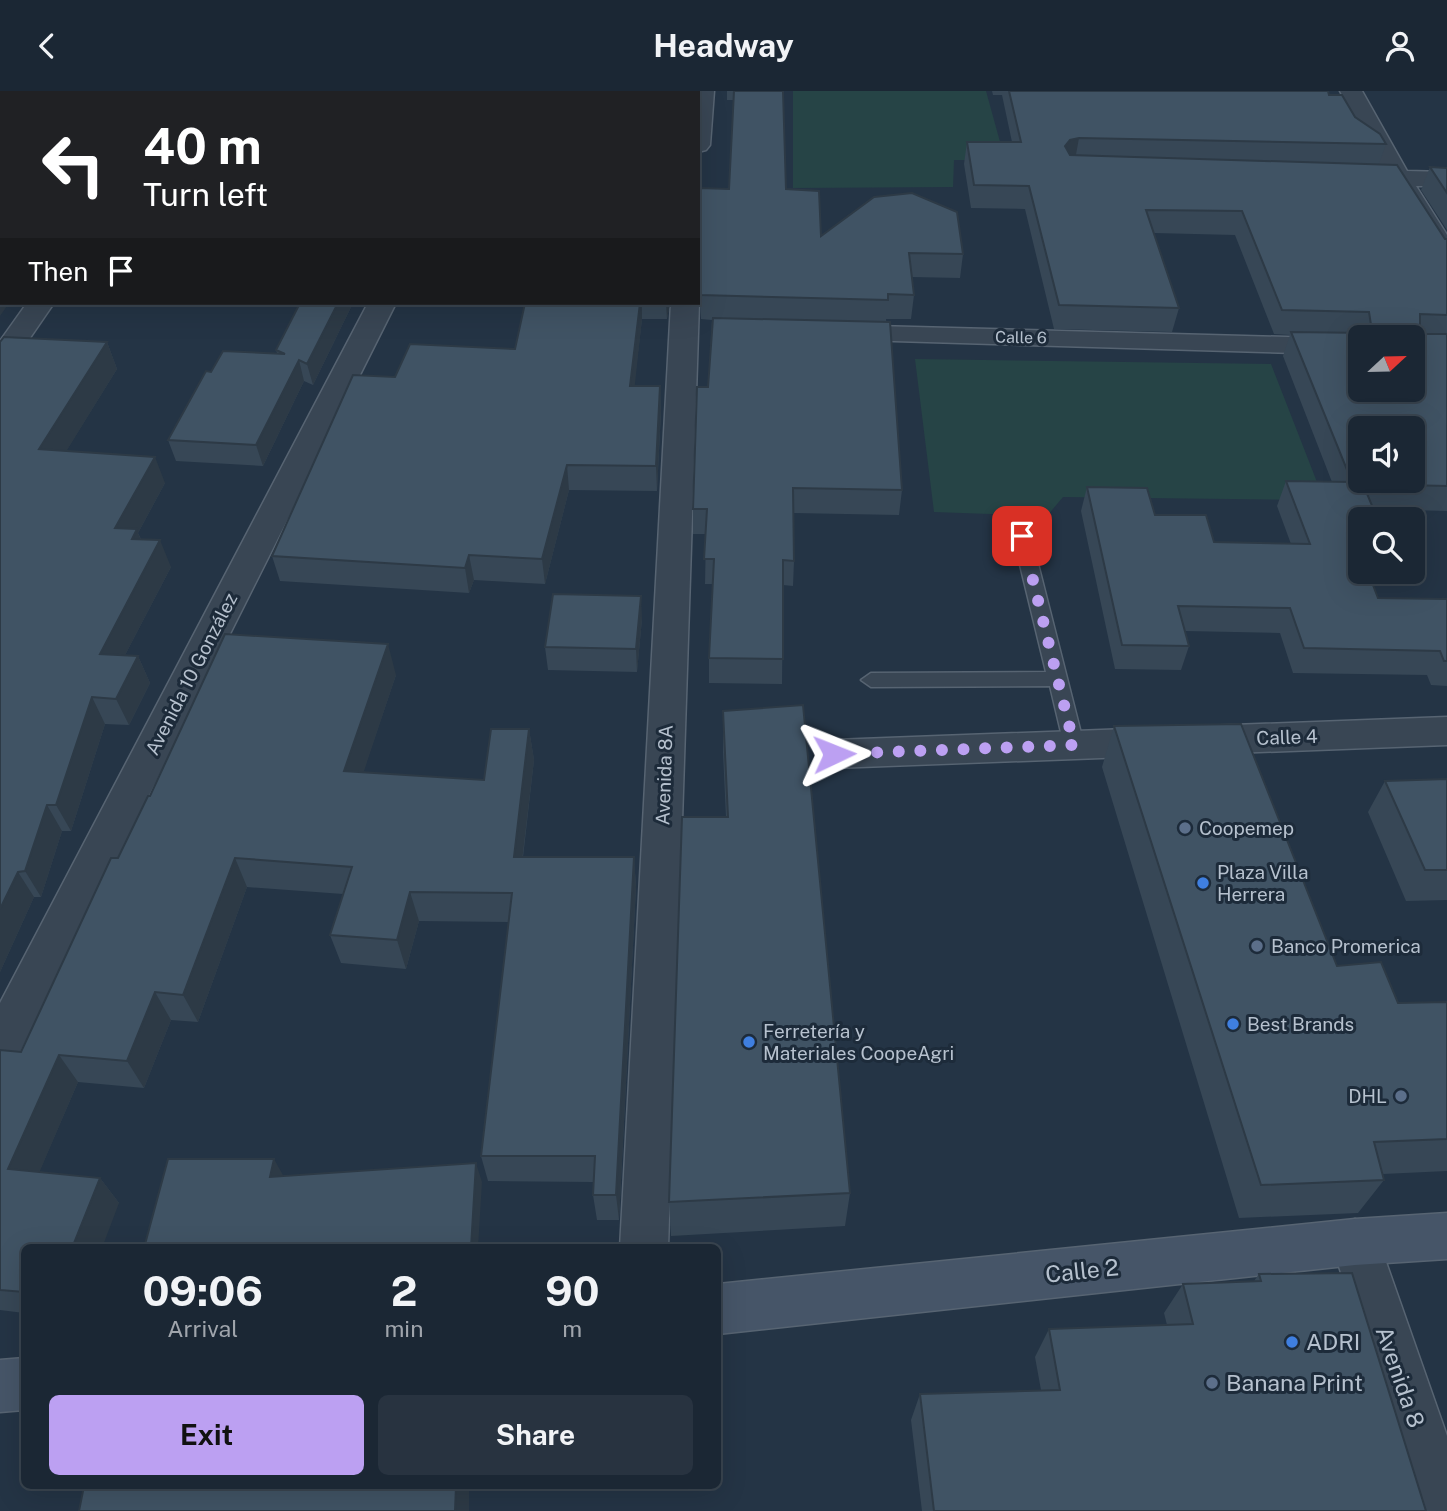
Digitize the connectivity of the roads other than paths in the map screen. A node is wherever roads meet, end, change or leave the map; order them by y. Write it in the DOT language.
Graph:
graph roads {
  1 [pos="703,91"];
  2 [pos="1351,91"];
  3 [pos="700,123"];
  4 [pos="1331,177"];
  5 [pos="1399,179"];
  6 [pos="1447,179"];
  7 [pos="1447,255"];
  8 [pos="38,305"];
  9 [pos="381,305"];
  10 [pos="692,321"];
  11 [pos="806,333"];
  12 [pos="1348,347"];
  13 [pos="4,350"];
  14 [pos="1022,536"];
  15 [pos="1058,679"];
  16 [pos="871,680"];
  17 [pos="1447,731"];
  18 [pos="1074,745"];
  19 [pos="834,754"];
  20 [pos="0,1046"];
  21 [pos="1447,1236"];
  22 [pos="1355,1242"];
  23 [pos="644,1244"];
  24 [pos="721,1309"];
  25 [pos="21,1384"];
  26 [pos="0,1387"];
  27 [pos="1446,1511"];
  1 -- 3 [label="street"];
  2 -- 5 [label="street"];
  4 -- 5 [label="street"];
  5 -- 6 [label="street"];
  5 -- 7 [label="street"];
  8 -- 13 [label="street"];
  9 -- 20 [label="street, Avenida 10 González"];
  10 -- 23 [label="street, Avenida 8A"];
  11 -- 12 [label="street, Calle 6"];
  14 -- 15 [label="lane"];
  15 -- 16 [label="lane"];
  15 -- 18 [label="lane"];
  17 -- 18 [label="street, Calle 4"];
  18 -- 19 [label="street, Calle 4"];
  21 -- 22 [label="main road, Calle 2"];
  22 -- 24 [label="main road, Calle 2"];
  22 -- 27 [label="street, Avenida 8"];
  25 -- 26 [label="main road"];
}
